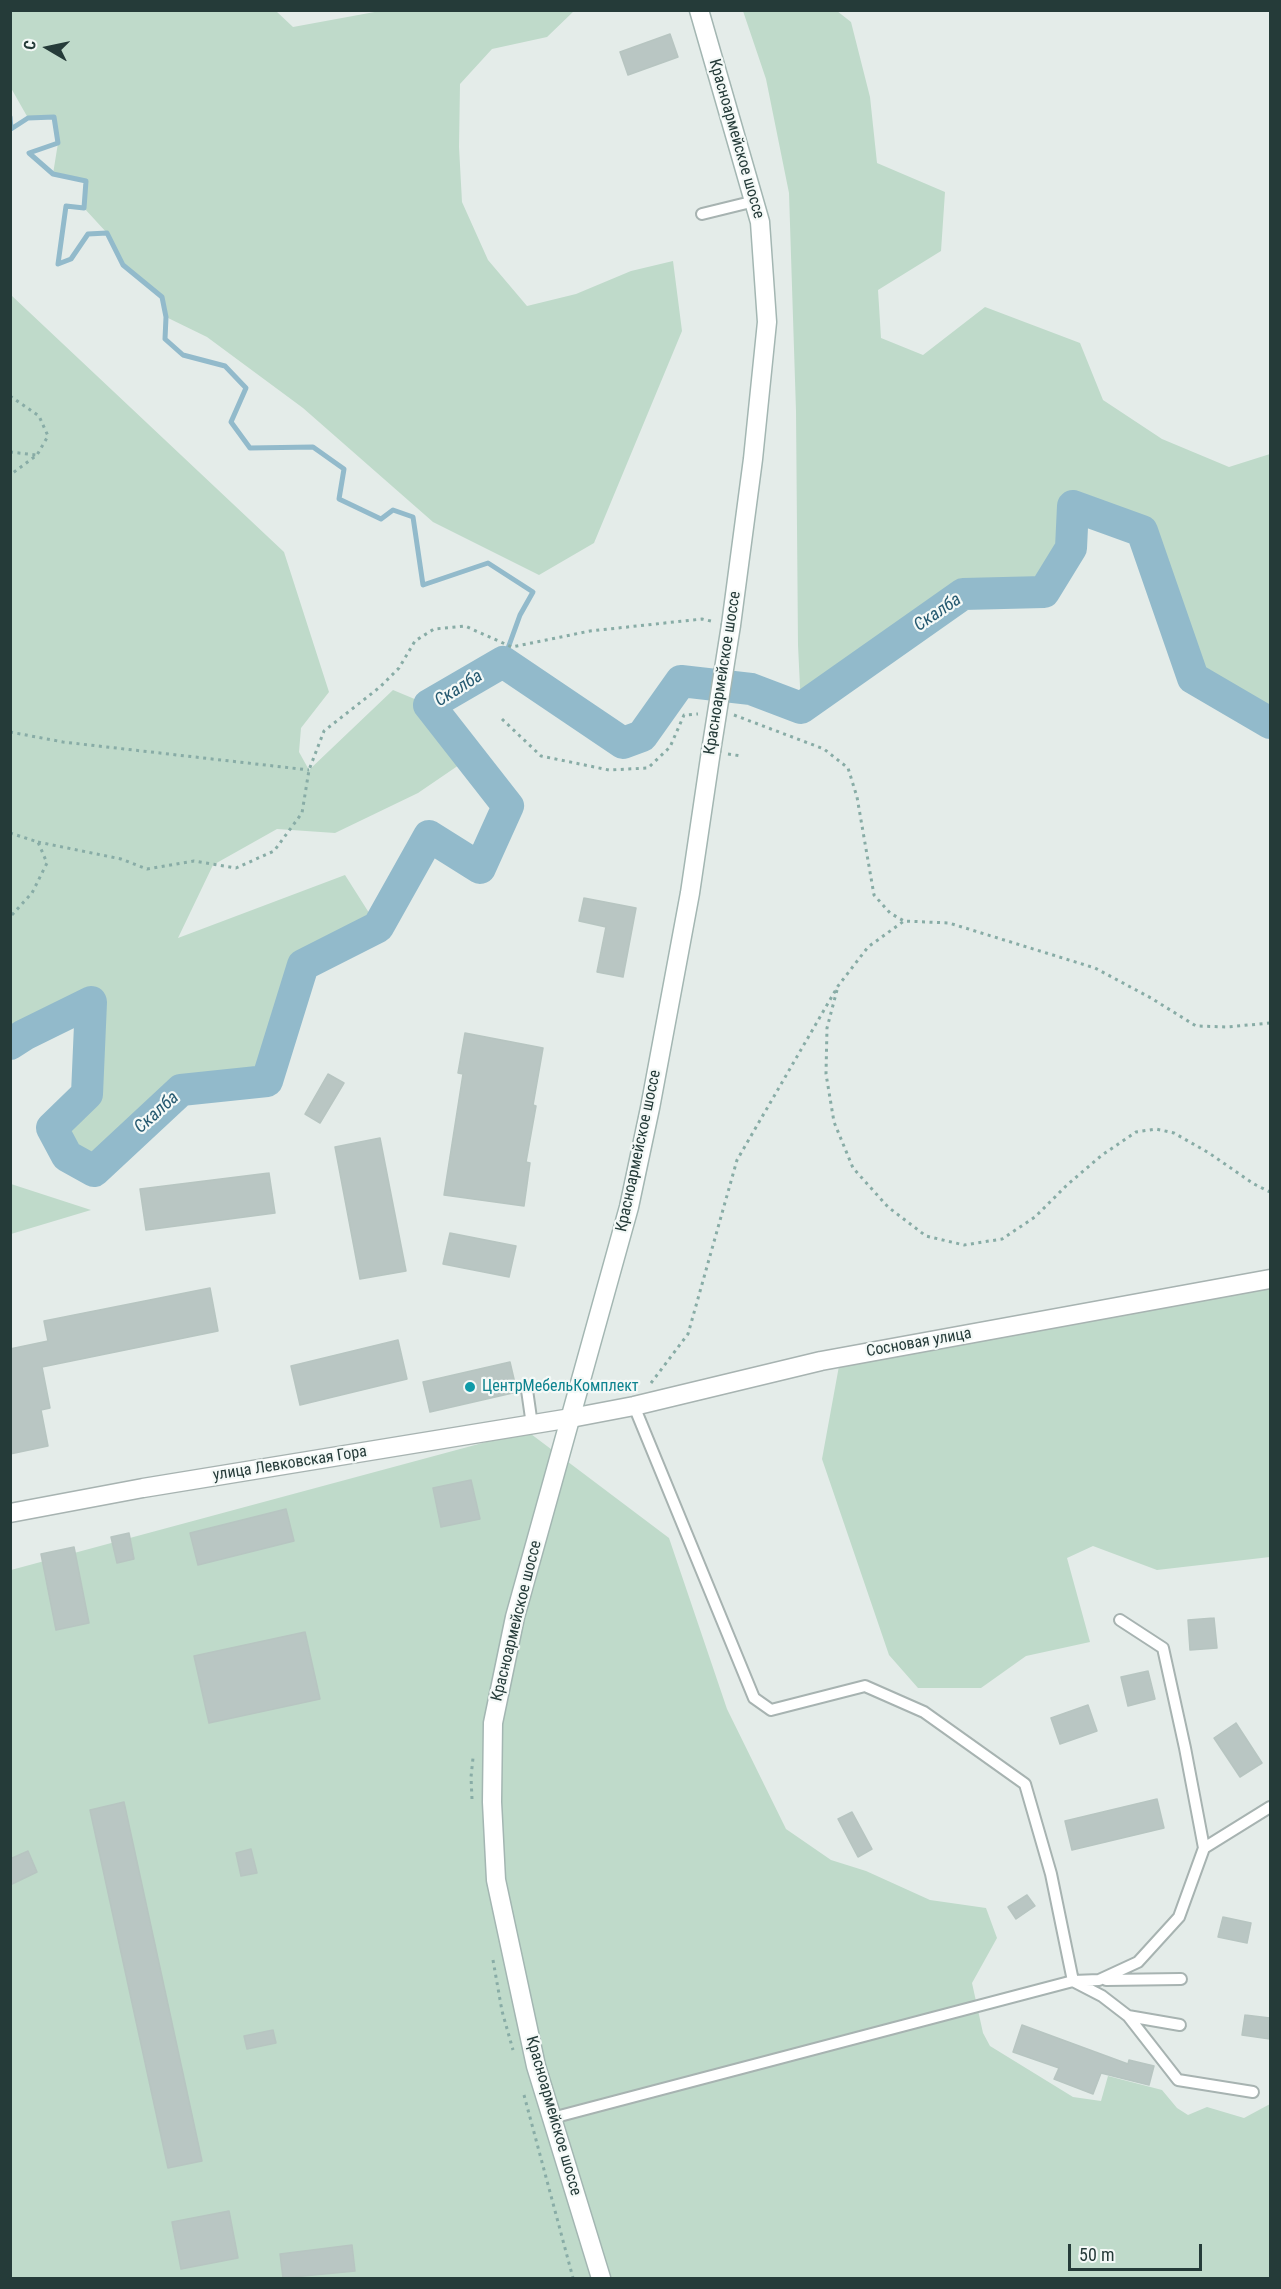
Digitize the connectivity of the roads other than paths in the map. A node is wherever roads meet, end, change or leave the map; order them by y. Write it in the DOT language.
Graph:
graph roads {
  1 [pos="699,10"];
  2 [pos="755,201"];
  3 [pos="702,214"];
  4 [pos="1270,1279"];
  5 [pos="527,1390"];
  6 [pos="634,1406"];
  7 [pos="571,1418"];
  8 [pos="532,1425"];
  9 [pos="10,1513"];
  10 [pos="1120,1620"];
  11 [pos="1270,1807"];
  12 [pos="1204,1848"];
  13 [pos="1181,1979"];
  14 [pos="1099,1980"];
  15 [pos="1073,1981"];
  16 [pos="1128,2016"];
  17 [pos="1180,2025"];
  18 [pos="1253,2092"];
  19 [pos="552,2118"];
  20 [pos="601,2278"];
  1 -- 2 [label="main road, Красноармейское шоссе"];
  2 -- 3 [label="lane"];
  2 -- 7 [label="main road, Красноармейское шоссе, bridge"];
  4 -- 6 [label="main road, Сосновая улица"];
  5 -- 8 [label="lane"];
  6 -- 7 [label="main road, Сосновая улица"];
  6 -- 15 [label="lane"];
  7 -- 8 [label="main road, улица Левковская Гора"];
  7 -- 19 [label="main road, Красноармейское шоссе"];
  8 -- 9 [label="main road, улица Левковская Гора"];
  10 -- 12 [label="lane"];
  11 -- 12 [label="lane"];
  12 -- 14 [label="lane"];
  13 -- 14 [label="lane"];
  14 -- 15 [label="lane"];
  15 -- 16 [label="lane"];
  15 -- 19 [label="lane"];
  16 -- 17 [label="lane"];
  16 -- 18 [label="lane"];
  19 -- 20 [label="main road, Красноармейское шоссе"];
}
